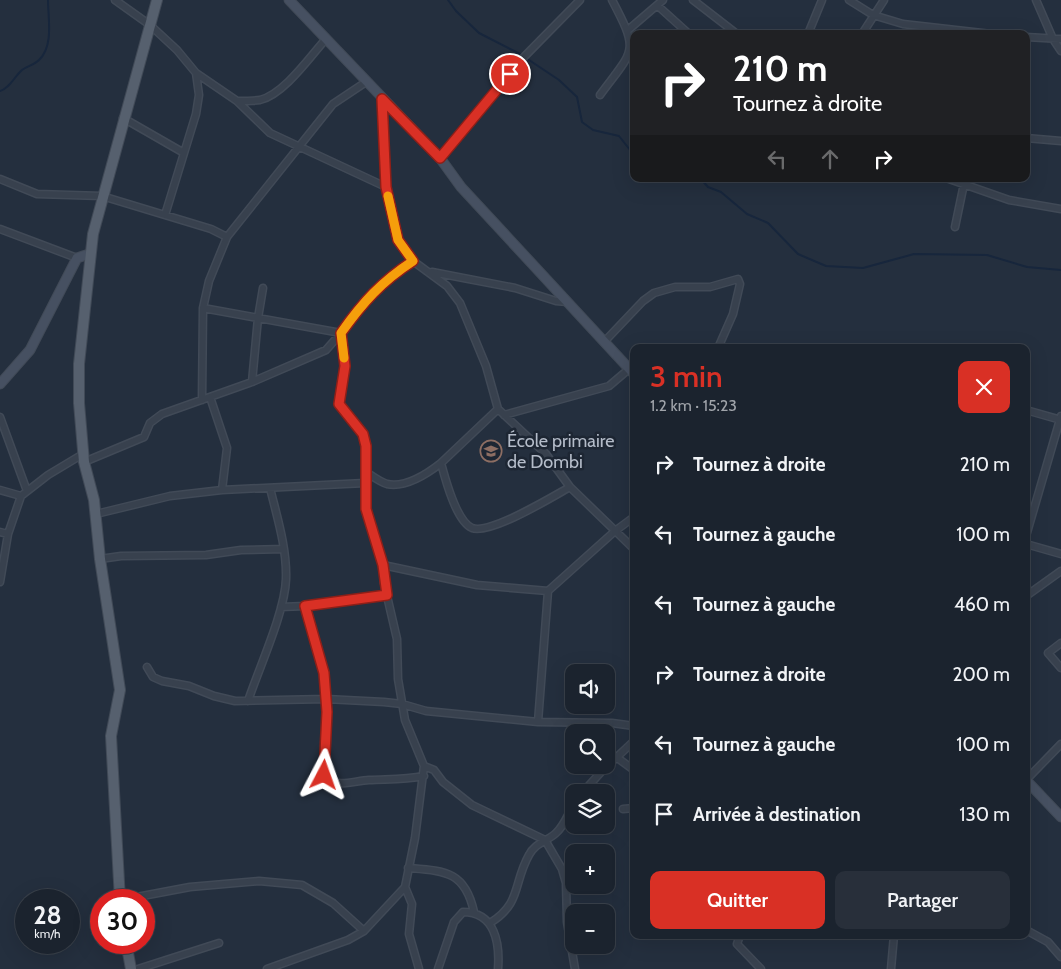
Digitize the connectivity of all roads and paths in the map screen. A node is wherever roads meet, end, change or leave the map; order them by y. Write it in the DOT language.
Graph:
graph roads {
  1 [pos="116,0"];
  2 [pos="157,0"];
  3 [pos="289,0"];
  4 [pos="580,0"];
  5 [pos="612,0"];
  6 [pos="664,0"];
  7 [pos="693,0"];
  8 [pos="822,0"];
  9 [pos="849,0"];
  10 [pos="884,0"];
  11 [pos="1036,0"];
  12 [pos="658,6"];
  13 [pos="873,15"];
  14 [pos="150,25"];
  15 [pos="628,30"];
  16 [pos="684,30"];
  17 [pos="732,30"];
  18 [pos="810,30"];
  19 [pos="864,30"];
  20 [pos="951,30"];
  21 [pos="1030,37"];
  22 [pos="1053,39"];
  23 [pos="1061,39"];
  24 [pos="325,40"];
  25 [pos="630,42"];
  26 [pos="630,51"];
  27 [pos="1061,51"];
  28 [pos="196,73"];
  29 [pos="366,82"];
  30 [pos="600,95"];
  31 [pos="382,99"];
  32 [pos="237,101"];
  33 [pos="123,118"];
  34 [pos="1030,138"];
  35 [pos="1061,141"];
  36 [pos="297,146"];
  37 [pos="184,153"];
  38 [pos="440,158"];
  39 [pos="0,179"];
  40 [pos="964,182"];
  41 [pos="386,187"];
  42 [pos="102,196"];
  43 [pos="1061,209"];
  44 [pos="165,215"];
  45 [pos="954,227"];
  46 [pos="0,229"];
  47 [pos="228,237"];
  48 [pos="90,254"];
  49 [pos="76,258"];
  50 [pos="413,261"];
  51 [pos="428,272"];
  52 [pos="263,288"];
  53 [pos="569,302"];
  54 [pos="203,308"];
  55 [pos="258,318"];
  56 [pos="341,333"];
  57 [pos="604,342"];
  58 [pos="720,344"];
  59 [pos="630,371"];
  60 [pos="630,373"];
  61 [pos="252,382"];
  62 [pos="0,384"];
  63 [pos="210,397"];
  64 [pos="202,400"];
  65 [pos="498,409"];
  66 [pos="1030,411"];
  67 [pos="504,415"];
  68 [pos="0,417"];
  69 [pos="1061,419"];
  70 [pos="83,458"];
  71 [pos="441,463"];
  72 [pos="366,472"];
  73 [pos="365,482"];
  74 [pos="570,487"];
  75 [pos="270,488"];
  76 [pos="0,490"];
  77 [pos="222,490"];
  78 [pos="24,493"];
  79 [pos="96,514"];
  80 [pos="630,519"];
  81 [pos="1030,523"];
  82 [pos="615,531"];
  83 [pos="0,532"];
  84 [pos="8,534"];
  85 [pos="630,545"];
  86 [pos="1030,545"];
  87 [pos="284,549"];
  88 [pos="1061,554"];
  89 [pos="100,559"];
  90 [pos="383,565"];
  91 [pos="1061,571"];
  92 [pos="0,582"];
  93 [pos="548,591"];
  94 [pos="1030,593"];
  95 [pos="387,595"];
  96 [pos="305,606"];
  97 [pos="281,607"];
  98 [pos="1061,643"];
  99 [pos="147,667"];
  100 [pos="1061,668"];
  101 [pos="326,699"];
  102 [pos="248,701"];
  103 [pos="402,704"];
  104 [pos="538,722"];
  105 [pos="630,725"];
  106 [pos="1061,744"];
  107 [pos="630,745"];
  108 [pos="616,757"];
  109 [pos="424,766"];
  110 [pos="630,767"];
  111 [pos="599,774"];
  112 [pos="424,776"];
  113 [pos="1030,776"];
  114 [pos="590,784"];
  115 [pos="1030,784"];
  116 [pos="630,809"];
  117 [pos="623,810"];
  118 [pos="1061,817"];
  119 [pos="565,821"];
  120 [pos="545,840"];
  121 [pos="408,868"];
  122 [pos="405,886"];
  123 [pos="120,889"];
  124 [pos="155,894"];
  125 [pos="474,912"];
  126 [pos="490,923"];
  127 [pos="364,931"];
  128 [pos="1030,932"];
  129 [pos="739,939"];
  130 [pos="894,939"];
  131 [pos="220,943"];
  132 [pos="128,954"];
  133 [pos="1061,957"];
  134 [pos="894,968"];
  135 [pos="131,969"];
  136 [pos="138,969"];
  137 [pos="266,969"];
  138 [pos="419,969"];
  139 [pos="438,969"];
  140 [pos="498,969"];
  141 [pos="575,969"];
  142 [pos="761,969"];
  1 -- 14 [label="street"];
  2 -- 14 [label="main road"];
  3 -- 24 [label="street"];
  4 -- 38 [label="street"];
  5 -- 15 [label="street"];
  6 -- 12 [label="street"];
  7 -- 17 [label="street"];
  8 -- 18 [label="street"];
  9 -- 13 [label="street"];
  10 -- 13 [label="street"];
  11 -- 22 [label="street"];
  12 -- 15 [label="street"];
  12 -- 16 [label="street"];
  13 -- 19 [label="street"];
  13 -- 20 [label="street"];
  14 -- 28 [label="street"];
  14 -- 33 [label="main road"];
  15 -- 25 [label="street"];
  21 -- 22 [label="street"];
  22 -- 23 [label="street"];
  22 -- 27 [label="street"];
  24 -- 29 [label="street"];
  24 -- 32 [label="street"];
  26 -- 30 [label="street"];
  28 -- 32 [label="street"];
  28 -- 37 [label="street"];
  29 -- 31 [label="street"];
  29 -- 36 [label="street"];
  31 -- 38 [label="street"];
  31 -- 41 [label="street"];
  32 -- 36 [label="street"];
  33 -- 37 [label="street"];
  33 -- 42 [label="main road"];
  34 -- 35 [label="street"];
  36 -- 41 [label="street"];
  36 -- 47 [label="street"];
  37 -- 44 [label="street"];
  38 -- 53 [label="street"];
  39 -- 42 [label="street"];
  40 -- 43 [label="street"];
  40 -- 45 [label="street"];
  41 -- 50 [label="street"];
  42 -- 44 [label="street"];
  42 -- 48 [label="main road"];
  44 -- 47 [label="street"];
  46 -- 49 [label="street"];
  47 -- 54 [label="street"];
  48 -- 49 [label="street"];
  48 -- 70 [label="main road"];
  49 -- 62 [label="street"];
  50 -- 51 [label="street"];
  50 -- 56 [label="street"];
  51 -- 53 [label="street"];
  51 -- 65 [label="street"];
  52 -- 55 [label="street"];
  53 -- 57 [label="street"];
  54 -- 55 [label="street"];
  54 -- 64 [label="street"];
  55 -- 56 [label="street"];
  55 -- 61 [label="street"];
  56 -- 61 [label="street"];
  56 -- 72 [label="street"];
  57 -- 58 [label="street"];
  57 -- 59 [label="street"];
  60 -- 67 [label="street"];
  61 -- 63 [label="street"];
  63 -- 64 [label="street"];
  63 -- 77 [label="street"];
  64 -- 70 [label="street"];
  65 -- 67 [label="street"];
  65 -- 71 [label="street"];
  66 -- 69 [label="street"];
  67 -- 74 [label="street"];
  68 -- 78 [label="street"];
  69 -- 81 [label="street"];
  70 -- 78 [label="street"];
  70 -- 79 [label="main road"];
  71 -- 72 [label="street"];
  71 -- 74 [label="street"];
  72 -- 73 [label="street"];
  73 -- 75 [label="street"];
  73 -- 90 [label="street"];
  74 -- 82 [label="street"];
  75 -- 77 [label="street"];
  75 -- 87 [label="street"];
  76 -- 78 [label="street"];
  77 -- 79 [label="street"];
  78 -- 84 [label="street"];
  79 -- 89 [label="main road"];
  80 -- 82 [label="street"];
  82 -- 85 [label="street"];
  82 -- 93 [label="street"];
  83 -- 84 [label="street"];
  84 -- 92 [label="street"];
  86 -- 88 [label="street"];
  87 -- 89 [label="street"];
  87 -- 97 [label="street"];
  89 -- 123 [label="main road"];
  90 -- 93 [label="street"];
  90 -- 95 [label="street"];
  91 -- 94 [label="street"];
  93 -- 104 [label="street"];
  95 -- 96 [label="street"];
  95 -- 103 [label="street"];
  96 -- 97 [label="street"];
  96 -- 101 [label="street"];
  97 -- 102 [label="street"];
  98 -- 100 [label="street"];
  99 -- 102 [label="street"];
  101 -- 102 [label="street"];
  101 -- 103 [label="street"];
  101 -- 112 [label="street"];
  103 -- 104 [label="street"];
  103 -- 109 [label="street"];
  104 -- 105 [label="street"];
  106 -- 113 [label="street"];
  107 -- 108 [label="street"];
  108 -- 110 [label="street"];
  109 -- 112 [label="street"];
  109 -- 120 [label="street"];
  111 -- 114 [label="street"];
  112 -- 121 [label="street"];
  115 -- 118 [label="street"];
  116 -- 117 [label="street"];
  119 -- 120 [label="street"];
  120 -- 126 [label="street"];
  120 -- 141 [label="street"];
  121 -- 122 [label="street"];
  121 -- 125 [label="street"];
  122 -- 127 [label="street"];
  122 -- 138 [label="street"];
  124 -- 127 [label="street"];
  125 -- 126 [label="street"];
  125 -- 139 [label="street"];
  126 -- 140 [label="street"];
  127 -- 137 [label="street"];
  128 -- 133 [label="street"];
  129 -- 142 [label="street"];
  130 -- 134 [label="street"];
  131 -- 136 [label="street"];
  132 -- 135 [label="main road"];
}
